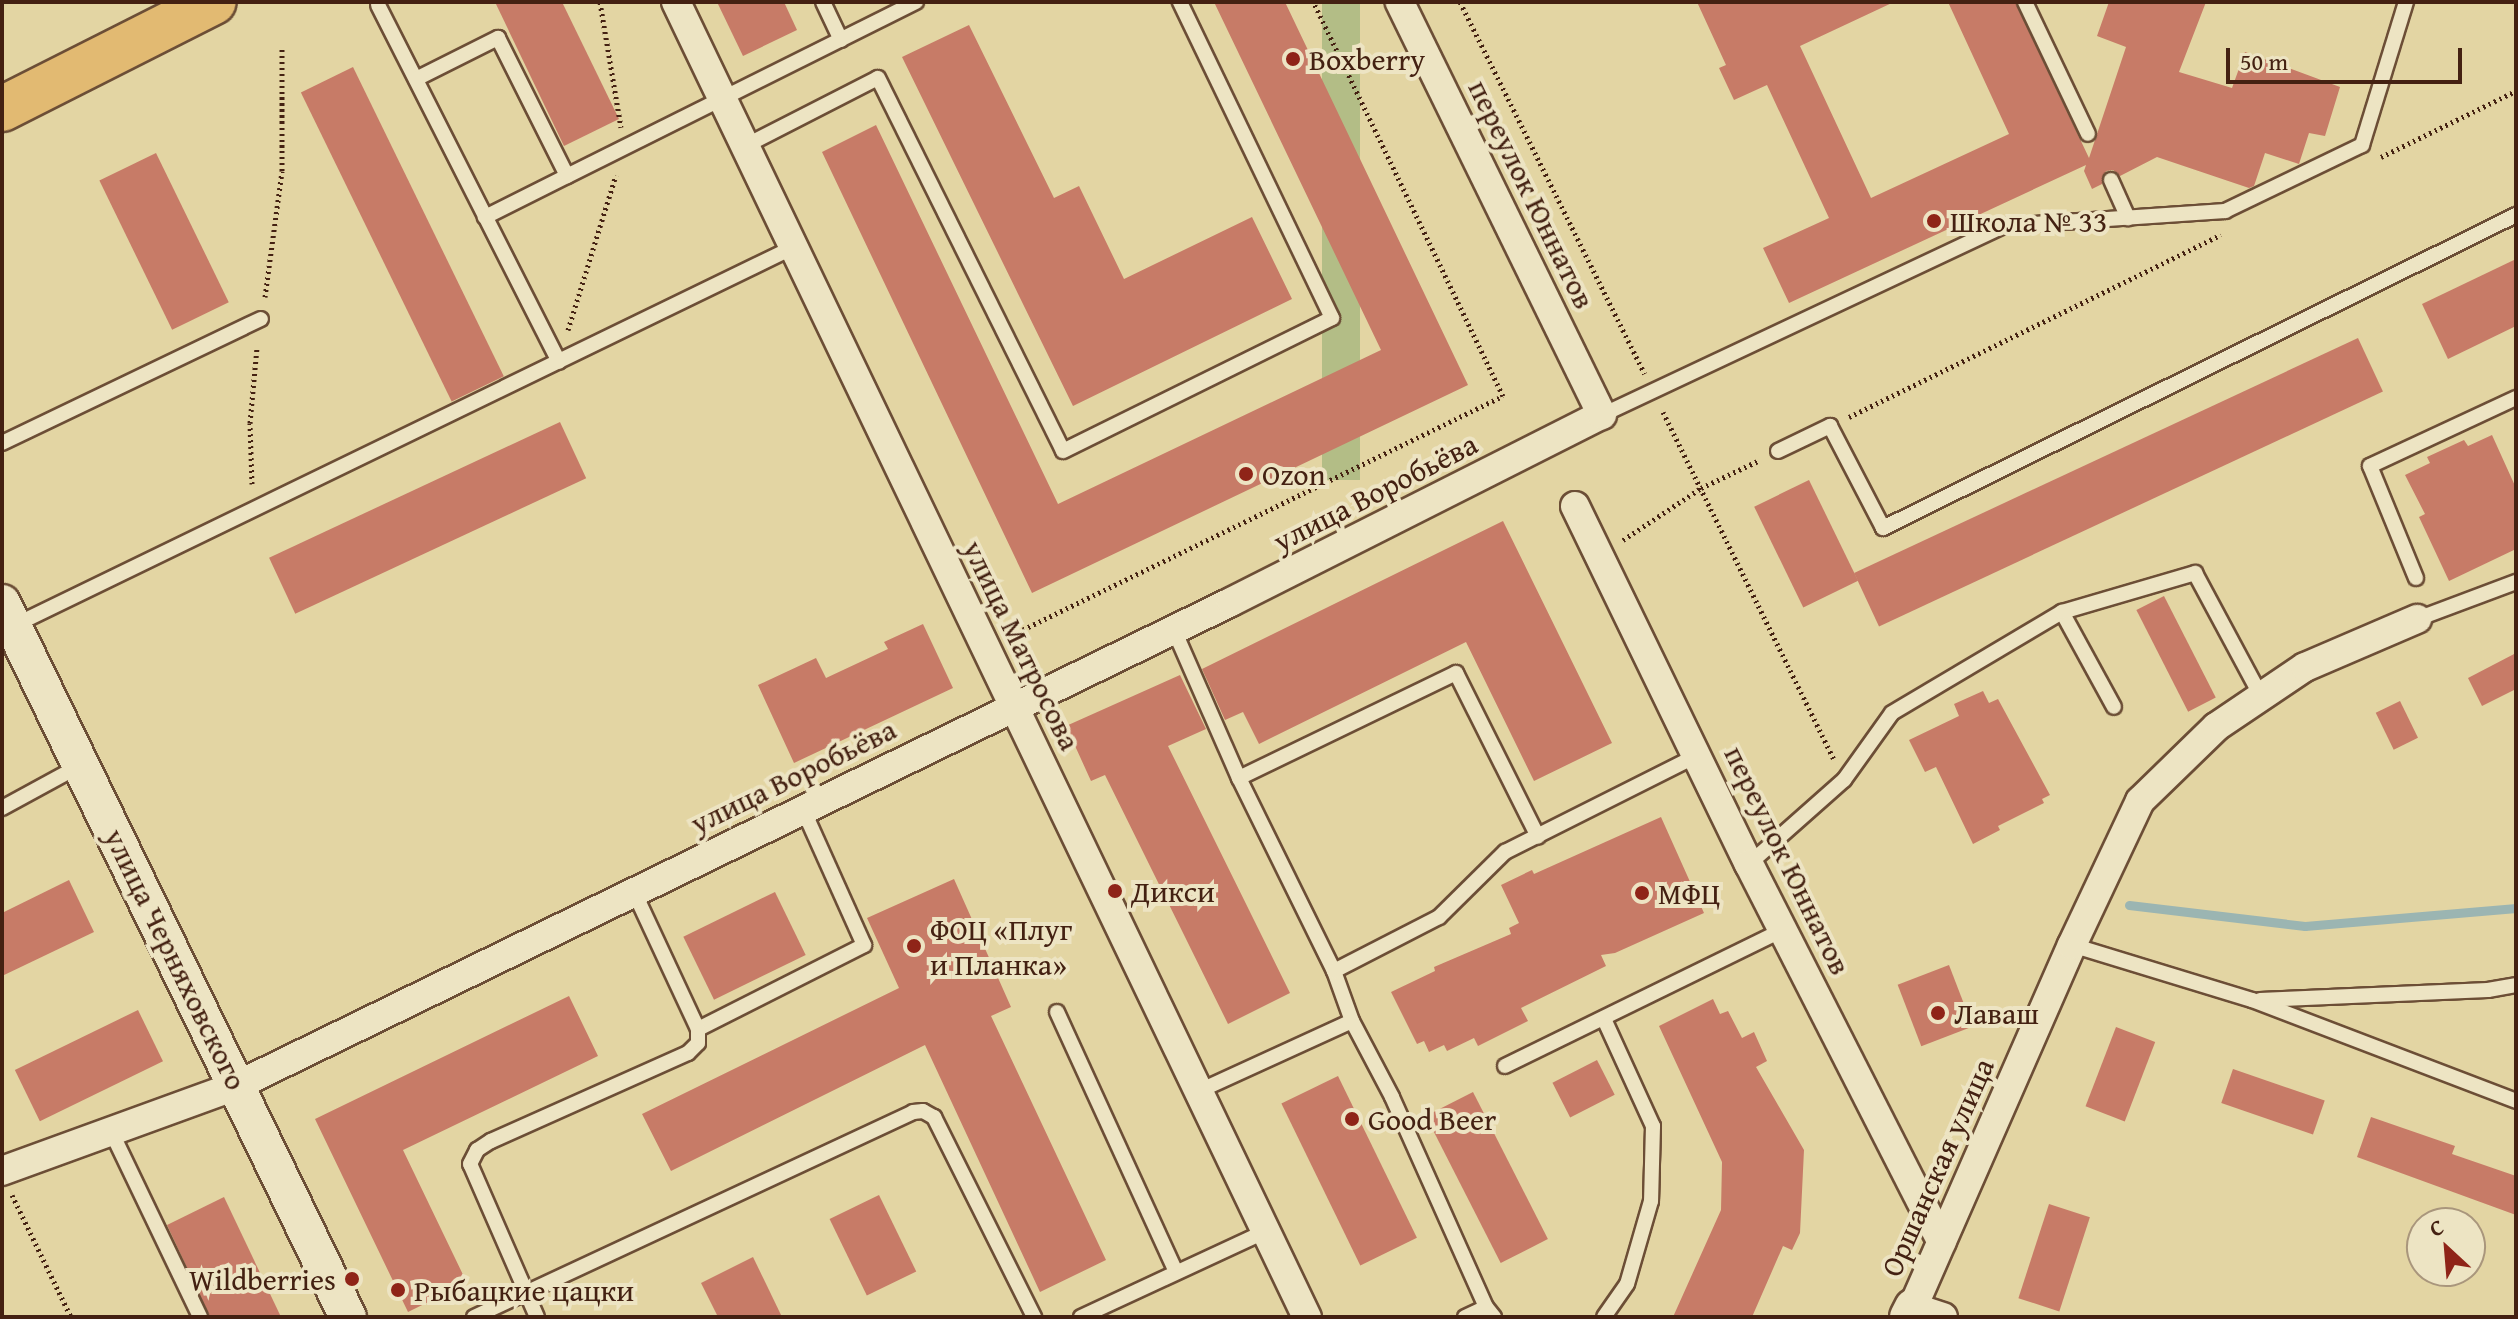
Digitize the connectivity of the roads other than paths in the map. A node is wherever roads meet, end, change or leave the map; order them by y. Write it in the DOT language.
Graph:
graph roads {
  1 [pos="214,2"];
  2 [pos="676,2"];
  3 [pos="823,2"];
  4 [pos="916,2"];
  5 [pos="1180,2"];
  6 [pos="1400,2"];
  7 [pos="2025,2"];
  8 [pos="2406,2"];
  9 [pos="378,5"];
  10 [pos="841,40"];
  11 [pos="416,79"];
  12 [pos="723,99"];
  13 [pos="2,109"];
  14 [pos="2088,134"];
  15 [pos="745,146"];
  16 [pos="567,176"];
  17 [pos="2111,180"];
  18 [pos="2516,215"];
  19 [pos="485,217"];
  20 [pos="2128,218"];
  21 [pos="794,247"];
  22 [pos="261,319"];
  23 [pos="559,362"];
  24 [pos="2516,398"];
  25 [pos="1602,415"];
  26 [pos="2,443"];
  27 [pos="1778,451"];
  28 [pos="1575,506"];
  29 [pos="2416,578"];
  30 [pos="2516,582"];
  31 [pos="2062,612"];
  32 [pos="8,614"];
  33 [pos="2417,619"];
  34 [pos="1174,630"];
  35 [pos="2261,696"];
  36 [pos="1014,706"];
  37 [pos="2114,707"];
  38 [pos="1699,755"];
  39 [pos="82,765"];
  40 [pos="1239,778"];
  41 [pos="2,808"];
  42 [pos="803,809"];
  43 [pos="1538,837"];
  44 [pos="1749,864"];
  45 [pos="634,892"];
  46 [pos="1782,930"];
  47 [pos="2072,945"];
  48 [pos="1334,971"];
  49 [pos="2516,985"];
  50 [pos="2252,1000"];
  51 [pos="1057,1012"];
  52 [pos="1604,1019"];
  53 [pos="1352,1021"];
  54 [pos="698,1029"];
  55 [pos="1505,1066"];
  56 [pos="238,1085"];
  57 [pos="1199,1091"];
  58 [pos="2516,1101"];
  59 [pos="111,1131"];
  60 [pos="5,1179"];
  61 [pos="1266,1231"];
  62 [pos="1942,1242"];
  63 [pos="1176,1272"];
  64 [pos="526,1293"];
  65 [pos="1490,1312"];
  66 [pos="1922,1314"];
  67 [pos="200,1317"];
  68 [pos="348,1317"];
  69 [pos="474,1317"];
  70 [pos="537,1317"];
  71 [pos="1034,1317"];
  72 [pos="1081,1317"];
  73 [pos="1307,1317"];
  74 [pos="1465,1317"];
  75 [pos="1604,1317"];
  1 -- 13 [label="main road"];
  2 -- 12 [label="street, улица Матросова"];
  3 -- 10 [label="lane"];
  4 -- 10 [label="lane"];
  5 -- 15 [label="lane"];
  6 -- 25 [label="street, переулок Юннатов"];
  7 -- 14 [label="lane"];
  8 -- 20 [label="lane"];
  9 -- 11 [label="lane"];
  10 -- 12 [label="lane"];
  11 -- 16 [label="lane"];
  11 -- 19 [label="lane"];
  12 -- 15 [label="street, улица Матросова"];
  12 -- 16 [label="lane"];
  15 -- 21 [label="street, улица Матросова"];
  16 -- 19 [label="lane"];
  17 -- 20 [label="lane"];
  18 -- 27 [label="lane"];
  19 -- 23 [label="lane"];
  20 -- 25 [label="lane"];
  21 -- 23 [label="lane"];
  21 -- 36 [label="street, улица Матросова"];
  22 -- 26 [label="lane"];
  23 -- 32 [label="lane"];
  24 -- 29 [label="lane"];
  25 -- 34 [label="street, улица Воробьёва"];
  28 -- 38 [label="street, переулок Юннатов"];
  30 -- 33 [label="lane, Оршанская улица"];
  31 -- 35 [label="lane"];
  31 -- 37 [label="lane"];
  31 -- 44 [label="lane"];
  32 -- 39 [label="street, улица Черняховского"];
  33 -- 35 [label="street, Оршанская улица"];
  34 -- 36 [label="street, улица Воробьёва"];
  34 -- 40 [label="lane"];
  35 -- 47 [label="street, Оршанская улица"];
  36 -- 42 [label="street, улица Воробьёва"];
  36 -- 57 [label="street, улица Матросова"];
  38 -- 43 [label="lane"];
  38 -- 44 [label="street, переулок Юннатов"];
  39 -- 41 [label="lane"];
  39 -- 56 [label="street, улица Черняховского"];
  40 -- 43 [label="lane"];
  40 -- 48 [label="lane"];
  42 -- 45 [label="street, улица Воробьёва"];
  42 -- 54 [label="lane"];
  43 -- 48 [label="lane"];
  44 -- 46 [label="street, переулок Юннатов"];
  45 -- 54 [label="lane"];
  45 -- 56 [label="street, улица Воробьёва"];
  46 -- 52 [label="lane"];
  46 -- 62 [label="street, переулок Юннатов"];
  47 -- 50 [label="lane"];
  47 -- 62 [label="street, Оршанская улица"];
  48 -- 53 [label="lane"];
  49 -- 50 [label="lane"];
  50 -- 58 [label="lane"];
  51 -- 63 [label="lane"];
  52 -- 55 [label="lane"];
  52 -- 75 [label="lane"];
  53 -- 57 [label="lane"];
  53 -- 65 [label="lane"];
  54 -- 64 [label="lane"];
  56 -- 59 [label="street, улица Воробьёва"];
  56 -- 68 [label="street, улица Черняховского"];
  57 -- 61 [label="street, улица Матросова"];
  59 -- 60 [label="street, улица Воробьёва"];
  59 -- 67 [label="lane"];
  61 -- 63 [label="lane"];
  61 -- 73 [label="street, улица Матросова"];
  62 -- 66 [label="street, Оршанская улица"];
  63 -- 72 [label="lane"];
  64 -- 69 [label="lane"];
  64 -- 70 [label="lane"];
  64 -- 71 [label="lane"];
  65 -- 74 [label="lane"];
}
